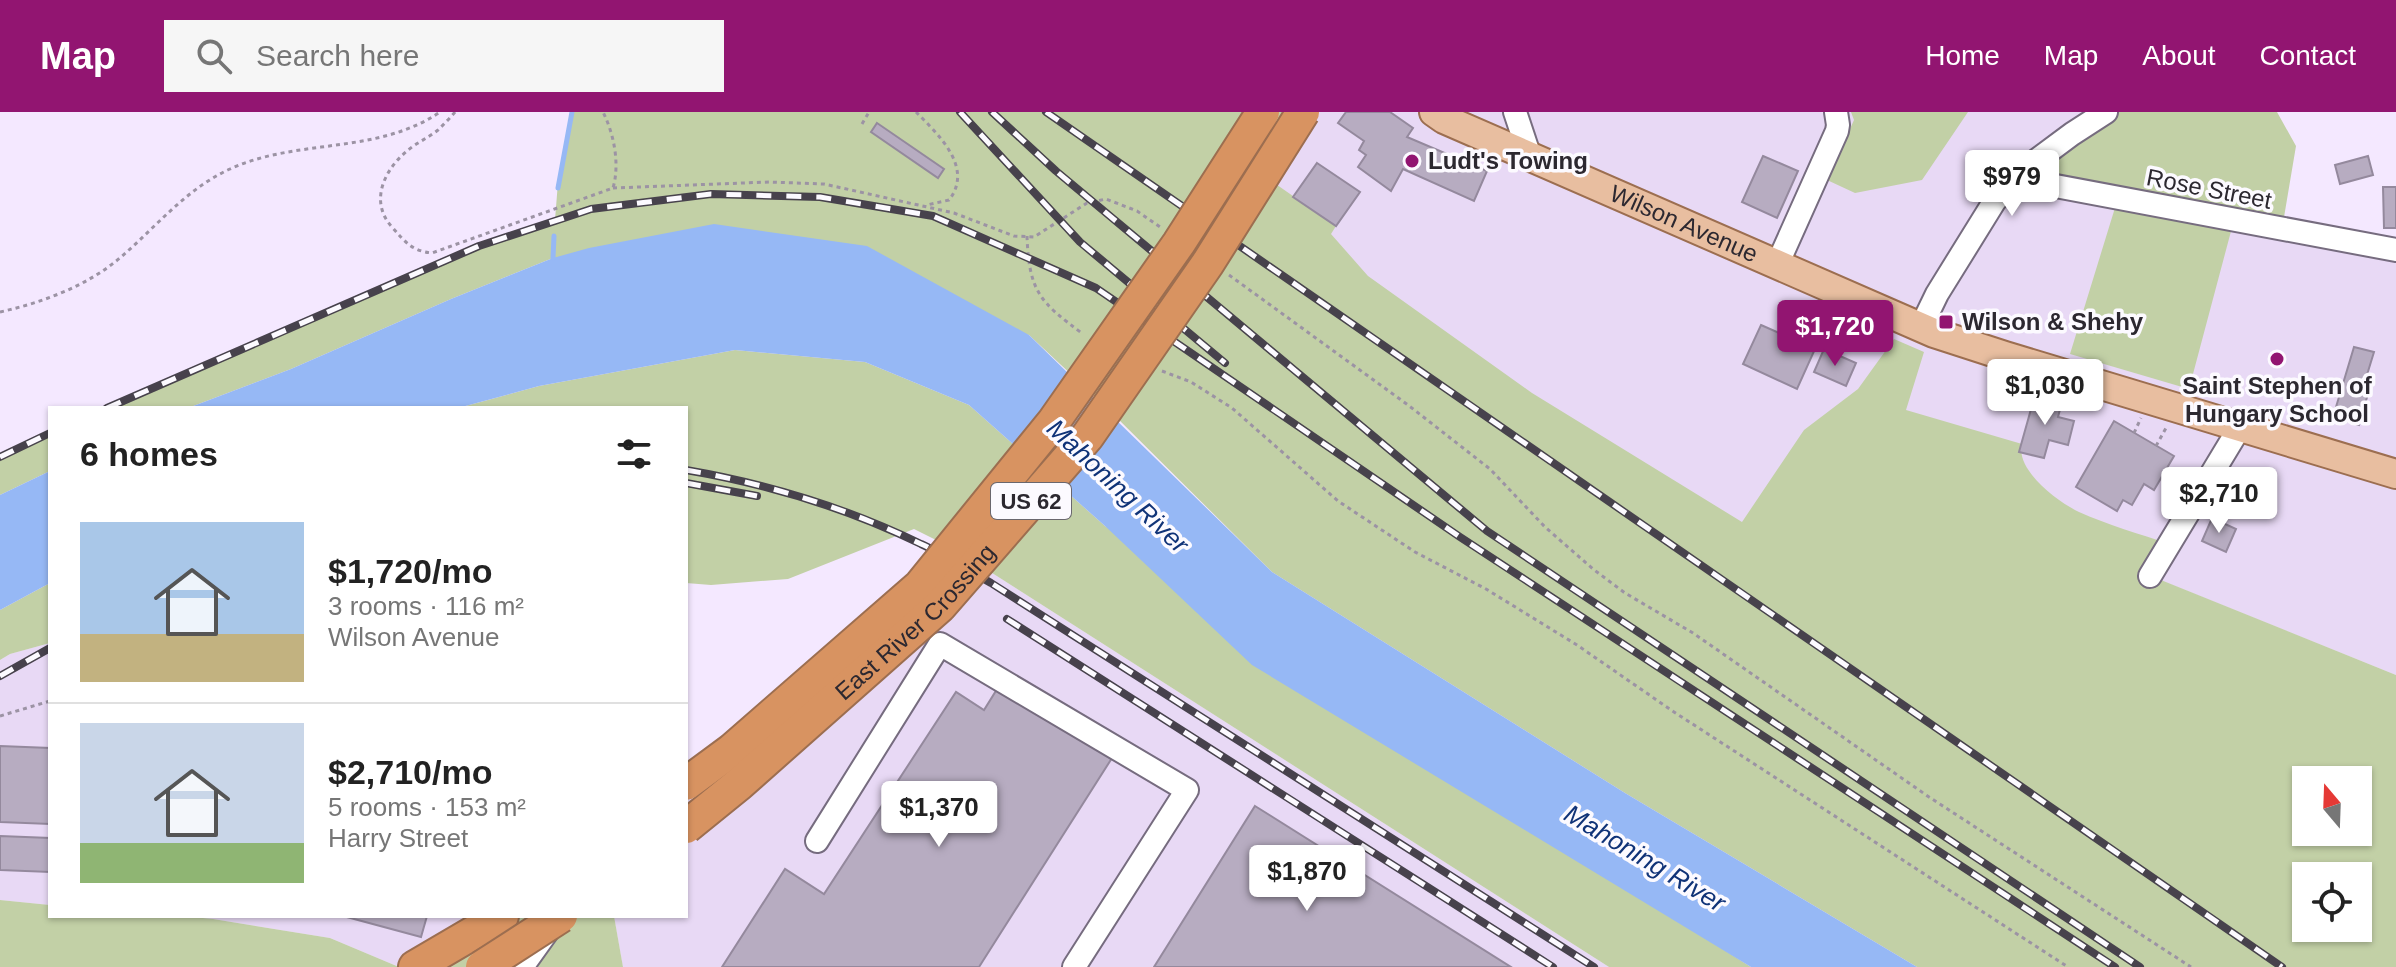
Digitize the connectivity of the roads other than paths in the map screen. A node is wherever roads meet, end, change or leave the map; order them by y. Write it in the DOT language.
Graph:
graph roads {
  1 [pos="1246,112"];
  2 [pos="1263,112"];
  3 [pos="1303,112"];
  4 [pos="1313,112"];
  5 [pos="1434,112"];
  6 [pos="1515,112"];
  7 [pos="1836,112"];
  8 [pos="2106,112"];
  9 [pos="2076,120"];
  10 [pos="1530,157"];
  11 [pos="1266,170"];
  12 [pos="2013,178"];
  13 [pos="1210,195"];
  14 [pos="2396,250"];
  15 [pos="1777,265"];
  16 [pos="1921,327"];
  17 [pos="2240,427"];
  18 [pos="2396,474"];
  19 [pos="2150,576"];
  20 [pos="688,783"];
  21 [pos="688,825"];
  22 [pos="817,841"];
  23 [pos="499,918"];
  24 [pos="518,918"];
  25 [pos="558,918"];
  26 [pos="559,918"];
  27 [pos="539,942"];
  28 [pos="415,967"];
  29 [pos="482,967"];
  30 [pos="522,967"];
  31 [pos="1074,967"];
  1 -- 13 [label="highway, bridge"];
  2 -- 13 [label="highway, East River Crossing / US 62, bridge"];
  3 -- 11 [label="highway, East River Crossing / US 62, bridge"];
  4 -- 11 [label="highway, bridge"];
  5 -- 10 [label="main road, Wilson Avenue"];
  6 -- 10 [label="street"];
  7 -- 15 [label="street"];
  8 -- 9 [label="street"];
  9 -- 12 [label="street"];
  10 -- 15 [label="main road, Wilson Avenue"];
  11 -- 21 [label="highway, East River Crossing / US 62, bridge"];
  12 -- 14 [label="street, Rose Street"];
  12 -- 16 [label="street"];
  13 -- 20 [label="highway, East River Crossing / US 62, bridge"];
  15 -- 16 [label="main road, Wilson Avenue"];
  16 -- 17 [label="main road, Wilson Avenue"];
  17 -- 18 [label="main road, Wilson Avenue"];
  17 -- 19 [label="street"];
  22 -- 31 [label="street"];
  23 -- 28 [label="highway"];
  24 -- 27 [label="street"];
  25 -- 29 [label="highway, bridge"];
  26 -- 27 [label="street"];
  27 -- 30 [label="street"];
}
